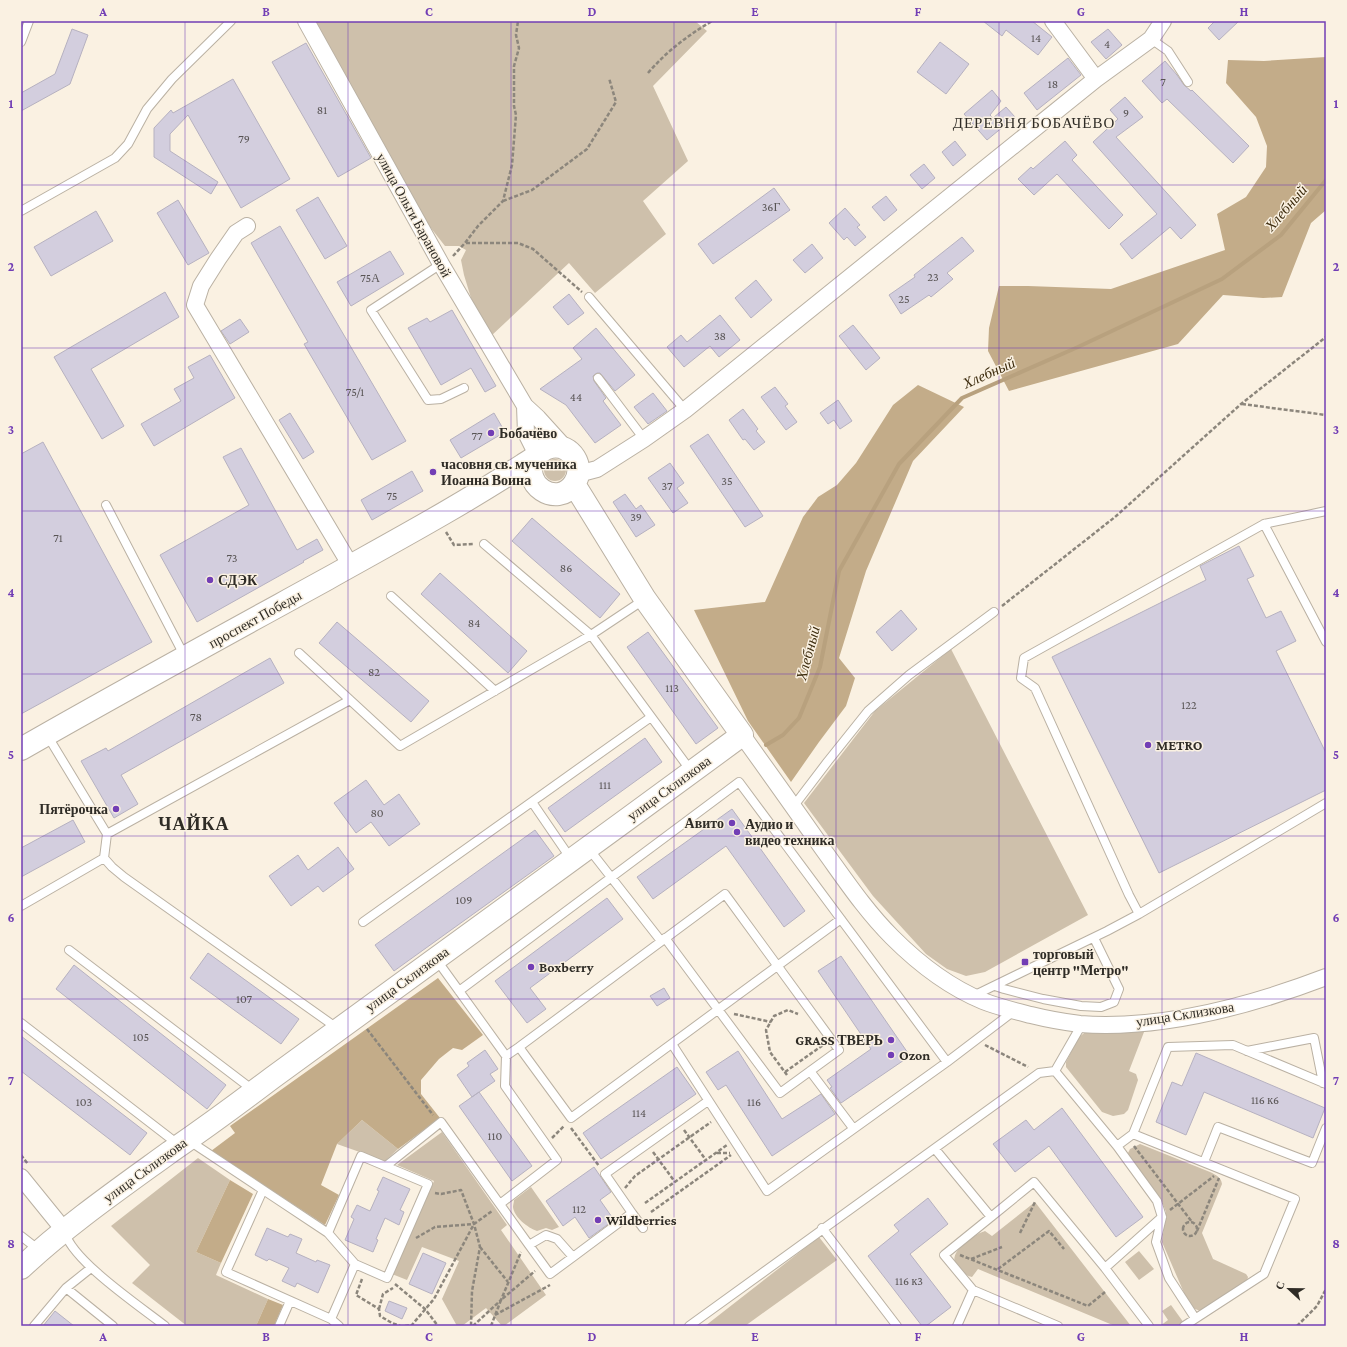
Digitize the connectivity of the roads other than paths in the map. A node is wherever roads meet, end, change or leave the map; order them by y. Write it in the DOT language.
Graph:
graph roads {
  1 [pos="29,21"];
  2 [pos="231,21"];
  3 [pos="306,21"];
  4 [pos="1053,21"];
  5 [pos="1163,21"];
  6 [pos="1151,39"];
  7 [pos="21,42"];
  8 [pos="1096,79"];
  9 [pos="1188,82"];
  10 [pos="21,211"];
  11 [pos="247,226"];
  12 [pos="441,264"];
  13 [pos="589,297"];
  14 [pos="598,378"];
  15 [pos="464,388"];
  16 [pos="525,406"];
  17 [pos="684,410"];
  18 [pos="644,439"];
  19 [pos="567,450"];
  20 [pos="536,456"];
  21 [pos="576,479"];
  22 [pos="488,488"];
  23 [pos="545,492"];
  24 [pos="106,505"];
  25 [pos="1326,511"];
  26 [pos="599,524"];
  27 [pos="1264,524"];
  28 [pos="484,544"];
  29 [pos="351,566"];
  30 [pos="391,596"];
  31 [pos="645,599"];
  32 [pos="994,612"];
  33 [pos="591,635"];
  34 [pos="1326,642"];
  35 [pos="299,653"];
  36 [pos="185,658"];
  37 [pos="495,691"];
  38 [pos="350,700"];
  39 [pos="651,717"];
  40 [pos="47,734"];
  41 [pos="742,735"];
  42 [pos="21,749"];
  43 [pos="692,773"];
  44 [pos="532,802"];
  45 [pos="1326,803"];
  46 [pos="793,807"];
  47 [pos="107,834"];
  48 [pos="579,853"];
  49 [pos="104,858"];
  50 [pos="611,877"];
  51 [pos="21,906"];
  52 [pos="1139,914"];
  53 [pos="841,919"];
  54 [pos="363,922"];
  55 [pos="1094,938"];
  56 [pos="663,940"];
  57 [pos="69,950"];
  58 [pos="435,959"];
  59 [pos="778,966"];
  60 [pos="1326,977"];
  61 [pos="995,986"];
  62 [pos="459,991"];
  63 [pos="973,996"];
  64 [pos="718,1010"];
  65 [pos="1014,1011"];
  66 [pos="21,1023"];
  67 [pos="1082,1024"];
  68 [pos="339,1029"];
  69 [pos="672,1044"];
  70 [pos="519,1047"];
  71 [pos="1247,1051"];
  72 [pos="506,1056"];
  73 [pos="947,1062"];
  74 [pos="810,1071"];
  75 [pos="1055,1071"];
  76 [pos="1325,1083"];
  77 [pos="254,1091"];
  78 [pos="708,1102"];
  79 [pos="853,1128"];
  80 [pos="1326,1128"];
  81 [pos="1133,1134"];
  82 [pos="184,1143"];
  83 [pos="1117,1146"];
  84 [pos="935,1148"];
  85 [pos="1204,1162"];
  86 [pos="386,1166"];
  87 [pos="21,1177"];
  88 [pos="263,1190"];
  89 [pos="500,1204"];
  90 [pos="632,1213"];
  91 [pos="991,1217"];
  92 [pos="1162,1217"];
  93 [pos="643,1228"];
  94 [pos="822,1228"];
  95 [pos="64,1230"];
  96 [pos="328,1233"];
  97 [pos="21,1236"];
  98 [pos="527,1243"];
  99 [pos="40,1250"];
  100 [pos="573,1258"];
  101 [pos="355,1264"];
  102 [pos="21,1268"];
  103 [pos="91,1268"];
  104 [pos="1105,1268"];
  105 [pos="66,1288"];
  106 [pos="973,1290"];
  107 [pos="290,1301"];
  108 [pos="1195,1318"];
  109 [pos="331,1319"];
  110 [pos="34,1326"];
  111 [pos="113,1326"];
  112 [pos="165,1326"];
  113 [pos="279,1326"];
  114 [pos="339,1326"];
  115 [pos="689,1326"];
  116 [pos="896,1326"];
  117 [pos="957,1326"];
  118 [pos="1058,1326"];
  119 [pos="1149,1326"];
  120 [pos="1184,1326"];
  1 -- 7 [label="lane"];
  2 -- 10 [label="lane"];
  3 -- 12 [label="street, улица Ольги Барановой"];
  4 -- 8 [label="street"];
  5 -- 6 [label="street"];
  6 -- 8 [label="street"];
  6 -- 9 [label="lane"];
  8 -- 17 [label="street"];
  11 -- 29 [label="street"];
  12 -- 15 [label="lane"];
  12 -- 16 [label="street, улица Ольги Барановой"];
  13 -- 17 [label="lane"];
  14 -- 18 [label="lane"];
  16 -- 19 [label="street, улица Ольги Барановой"];
  16 -- 20 [label="street, улица Ольги Барановой"];
  17 -- 18 [label="street"];
  18 -- 21 [label="street"];
  19 -- 20 [label="street, проспект Победы"];
  19 -- 21 [label="street"];
  20 -- 22 [label="street, проспект Победы"];
  20 -- 23 [label="street"];
  21 -- 23 [label="street, проспект Победы"];
  21 -- 26 [label="street"];
  22 -- 23 [label="street, проспект Победы"];
  22 -- 29 [label="street, проспект Победы"];
  23 -- 26 [label="street"];
  24 -- 36 [label="lane"];
  25 -- 27 [label="lane"];
  26 -- 31 [label="street"];
  27 -- 34 [label="lane"];
  27 -- 52 [label="lane"];
  28 -- 33 [label="lane"];
  29 -- 36 [label="street, проспект Победы"];
  30 -- 37 [label="lane"];
  31 -- 33 [label="lane"];
  31 -- 41 [label="street"];
  32 -- 46 [label="lane"];
  33 -- 37 [label="lane"];
  33 -- 39 [label="lane"];
  35 -- 38 [label="lane"];
  36 -- 40 [label="street, проспект Победы"];
  37 -- 38 [label="lane"];
  38 -- 47 [label="lane"];
  39 -- 43 [label="lane"];
  39 -- 44 [label="lane"];
  40 -- 42 [label="street, проспект Победы"];
  40 -- 47 [label="lane"];
  41 -- 43 [label="street, улица Склизкова"];
  41 -- 46 [label="street, улица Склизкова"];
  43 -- 48 [label="street, улица Склизкова"];
  44 -- 48 [label="lane"];
  44 -- 54 [label="lane"];
  45 -- 52 [label="lane"];
  46 -- 63 [label="street, улица Склизкова"];
  47 -- 49 [label="lane"];
  48 -- 50 [label="lane"];
  48 -- 58 [label="street, улица Склизкова"];
  49 -- 51 [label="lane"];
  49 -- 68 [label="lane"];
  50 -- 53 [label="lane"];
  50 -- 56 [label="lane"];
  50 -- 62 [label="lane"];
  52 -- 55 [label="lane"];
  53 -- 59 [label="lane"];
  53 -- 73 [label="lane"];
  55 -- 61 [label="lane"];
  55 -- 61 [label="lane"];
  56 -- 59 [label="lane"];
  56 -- 64 [label="lane"];
  56 -- 70 [label="lane"];
  57 -- 77 [label="lane"];
  58 -- 62 [label="lane"];
  58 -- 68 [label="street, улица Склизкова"];
  59 -- 64 [label="lane"];
  59 -- 74 [label="lane"];
  60 -- 67 [label="street, улица Склизкова"];
  61 -- 63 [label="lane"];
  62 -- 72 [label="lane"];
  63 -- 65 [label="street, улица Склизкова"];
  64 -- 69 [label="lane"];
  64 -- 74 [label="lane"];
  65 -- 67 [label="street, улица Склизкова"];
  65 -- 73 [label="lane"];
  66 -- 82 [label="lane"];
  67 -- 75 [label="lane"];
  68 -- 77 [label="street, улица Склизкова"];
  69 -- 70 [label="lane"];
  69 -- 78 [label="lane"];
  70 -- 72 [label="lane"];
  71 -- 76 [label="lane"];
  71 -- 76 [label="lane"];
  71 -- 81 [label="lane"];
  72 -- 89 [label="lane"];
  73 -- 79 [label="lane"];
  74 -- 79 [label="lane"];
  75 -- 83 [label="lane"];
  75 -- 84 [label="lane"];
  77 -- 82 [label="street, улица Склизкова"];
  78 -- 79 [label="lane"];
  78 -- 90 [label="lane"];
  80 -- 85 [label="lane"];
  81 -- 83 [label="lane"];
  81 -- 85 [label="lane"];
  82 -- 88 [label="lane"];
  82 -- 95 [label="street, улица Склизкова"];
  83 -- 92 [label="lane"];
  84 -- 91 [label="lane"];
  84 -- 94 [label="lane"];
  85 -- 108 [label="lane"];
  86 -- 89 [label="lane"];
  86 -- 96 [label="lane"];
  86 -- 101 [label="lane"];
  87 -- 95 [label="street"];
  88 -- 96 [label="lane"];
  88 -- 107 [label="lane"];
  89 -- 98 [label="lane"];
  90 -- 93 [label="lane"];
  90 -- 100 [label="lane"];
  91 -- 104 [label="lane"];
  91 -- 106 [label="lane"];
  92 -- 104 [label="lane"];
  92 -- 108 [label="lane"];
  94 -- 115 [label="lane"];
  94 -- 116 [label="lane"];
  95 -- 99 [label="street, улица Склизкова"];
  95 -- 103 [label="lane"];
  96 -- 101 [label="lane"];
  97 -- 99 [label="lane"];
  98 -- 100 [label="lane"];
  98 -- 100 [label="lane"];
  99 -- 102 [label="street, улица Склизкова"];
  101 -- 109 [label="lane"];
  103 -- 105 [label="lane"];
  103 -- 112 [label="lane"];
  104 -- 119 [label="lane"];
  105 -- 110 [label="lane"];
  105 -- 111 [label="lane"];
  106 -- 117 [label="lane"];
  106 -- 118 [label="lane"];
  107 -- 109 [label="lane"];
  107 -- 113 [label="lane"];
  108 -- 120 [label="lane"];
  109 -- 114 [label="lane"];
}
